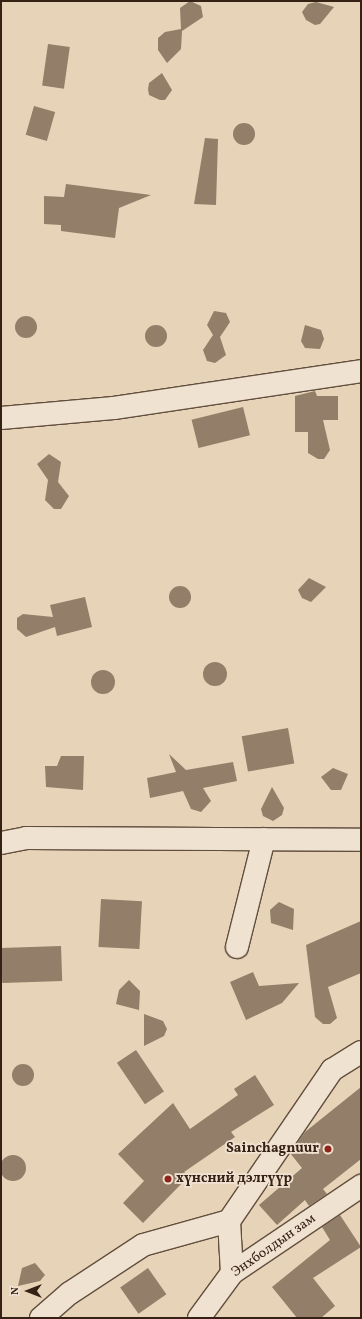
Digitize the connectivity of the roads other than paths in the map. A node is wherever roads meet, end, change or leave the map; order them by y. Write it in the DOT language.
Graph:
graph roads {
  1 [pos="361,371"];
  2 [pos="1,418"];
  3 [pos="264,839"];
  4 [pos="361,840"];
  5 [pos="1,843"];
  6 [pos="237,947"];
  7 [pos="361,1052"];
  8 [pos="361,1186"];
  9 [pos="229,1221"];
  10 [pos="232,1273"];
  11 [pos="41,1318"];
  12 [pos="199,1318"];
  1 -- 2 [label="street"];
  3 -- 4 [label="street"];
  3 -- 5 [label="street"];
  3 -- 6 [label="street"];
  7 -- 9 [label="street"];
  8 -- 10 [label="street, Энхболдын зам"];
  9 -- 10 [label="street"];
  9 -- 11 [label="street"];
  10 -- 12 [label="street, Энхболдын зам"];
}
